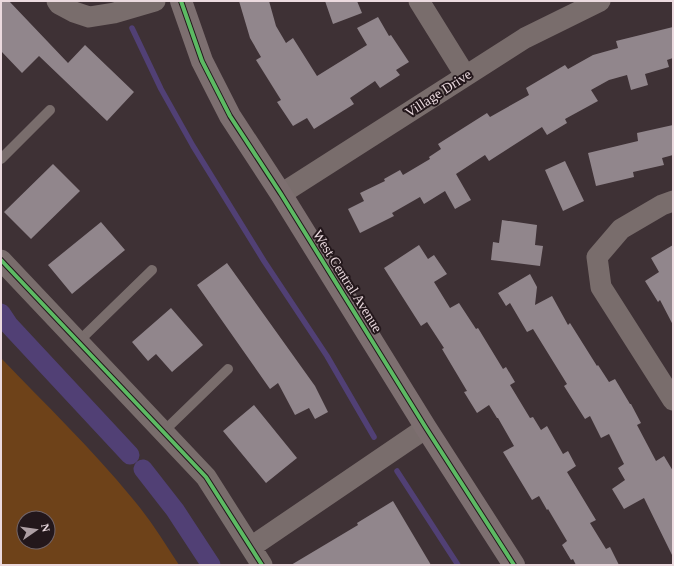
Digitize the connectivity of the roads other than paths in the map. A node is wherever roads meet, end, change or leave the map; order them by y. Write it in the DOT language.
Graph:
graph roads {
  1 [pos="57,1"];
  2 [pos="155,1"];
  3 [pos="181,1"];
  4 [pos="419,1"];
  5 [pos="600,1"];
  6 [pos="465,75"];
  7 [pos="50,110"];
  8 [pos="1,158"];
  9 [pos="281,194"];
  10 [pos="673,201"];
  11 [pos="1,260"];
  12 [pos="152,270"];
  13 [pos="78,342"];
  14 [pos="228,369"];
  15 [pos="673,400"];
  16 [pos="426,428"];
  17 [pos="163,432"];
  18 [pos="251,547"];
  19 [pos="262,565"];
  20 [pos="514,565"];
  1 -- 2 [label="street"];
  3 -- 9 [label="street, West Central Avenue"];
  4 -- 6 [label="street"];
  5 -- 6 [label="street, Village Drive"];
  6 -- 9 [label="street, Village Drive"];
  7 -- 8 [label="lane"];
  9 -- 16 [label="street, West Central Avenue"];
  10 -- 15 [label="street"];
  11 -- 13 [label="street"];
  12 -- 13 [label="lane"];
  13 -- 17 [label="street"];
  14 -- 17 [label="lane"];
  16 -- 18 [label="street"];
  16 -- 20 [label="street, West Central Avenue"];
  17 -- 18 [label="street"];
  18 -- 19 [label="street"];
}
